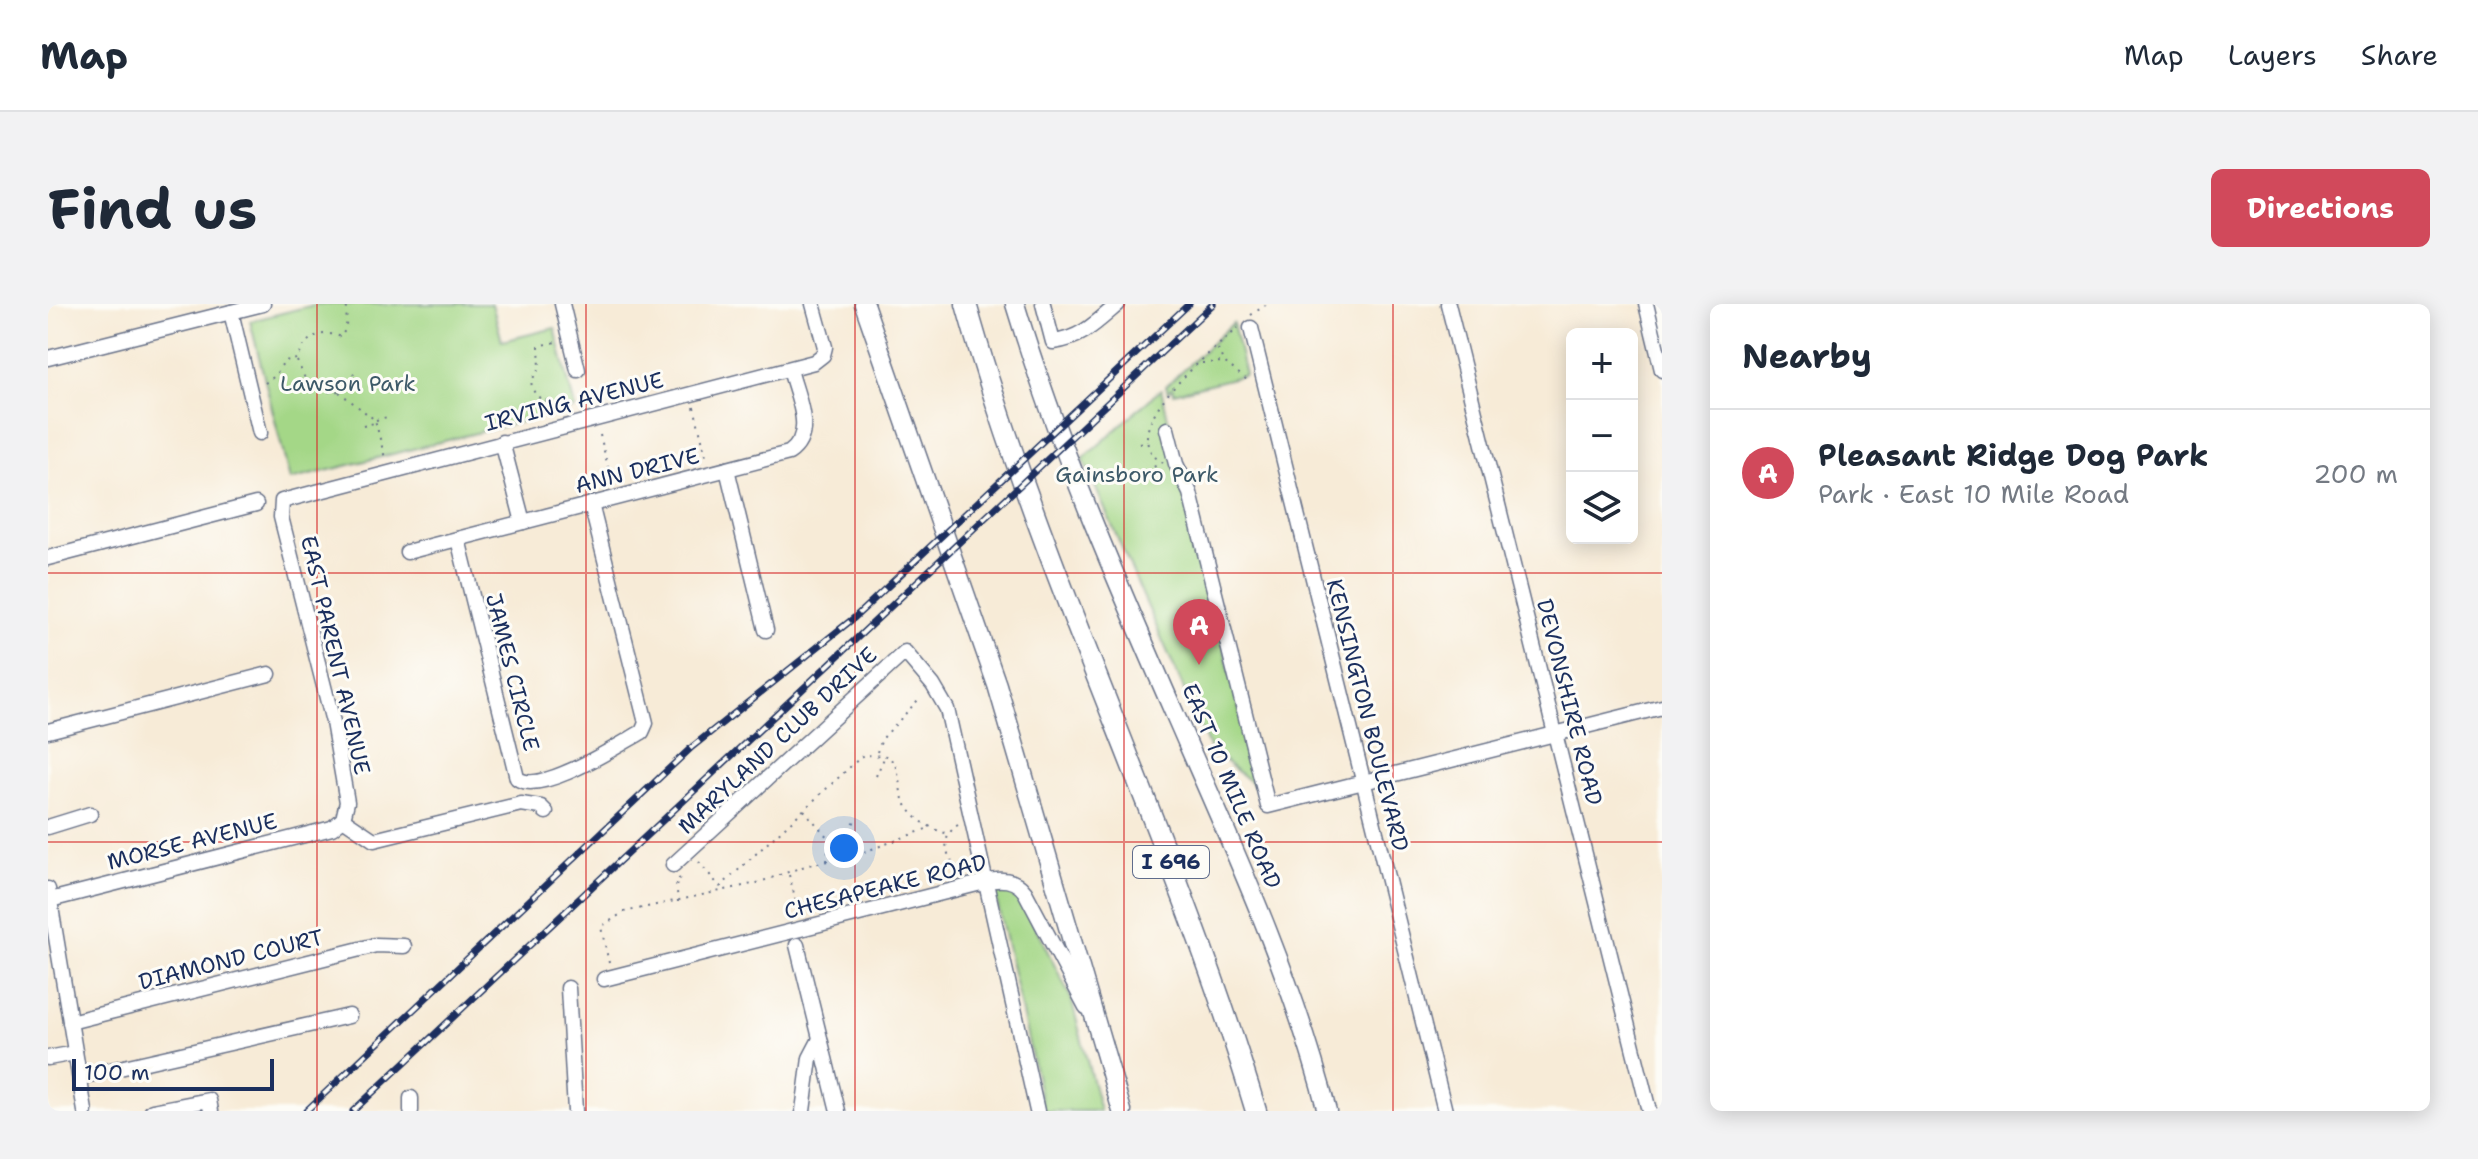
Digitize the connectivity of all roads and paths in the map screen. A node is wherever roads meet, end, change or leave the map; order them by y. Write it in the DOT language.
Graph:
graph roads {
  1 [pos="263,304"];
  2 [pos="347,304"];
  3 [pos="562,304"];
  4 [pos="813,304"];
  5 [pos="864,304"];
  6 [pos="966,304"];
  7 [pos="1015,304"];
  8 [pos="1043,304"];
  9 [pos="1118,304"];
  10 [pos="1267,304"];
  11 [pos="1448,304"];
  12 [pos="1646,304"];
  13 [pos="231,312"];
  14 [pos="1251,328"];
  15 [pos="558,341"];
  16 [pos="1217,348"];
  17 [pos="48,358"];
  18 [pos="297,359"];
  19 [pos="1224,362"];
  20 [pos="1201,363"];
  21 [pos="790,369"];
  22 [pos="578,370"];
  23 [pos="1662,370"];
  24 [pos="355,372"];
  25 [pos="1247,380"];
  26 [pos="263,383"];
  27 [pos="338,391"];
  28 [pos="693,406"];
  29 [pos="554,415"];
  30 [pos="387,417"];
  31 [pos="375,421"];
  32 [pos="363,426"];
  33 [pos="1167,429"];
  34 [pos="599,431"];
  35 [pos="260,433"];
  36 [pos="1149,441"];
  37 [pos="502,442"];
  38 [pos="1139,443"];
  39 [pos="385,458"];
  40 [pos="1160,463"];
  41 [pos="708,464"];
  42 [pos="1176,464"];
  43 [pos="727,469"];
  44 [pos="1147,471"];
  45 [pos="614,488"];
  46 [pos="282,501"];
  47 [pos="256,504"];
  48 [pos="591,504"];
  49 [pos="523,522"];
  50 [pos="458,539"];
  51 [pos="407,552"];
  52 [pos="48,558"];
  53 [pos="766,630"];
  54 [pos="269,674"];
  55 [pos="918,700"];
  56 [pos="1662,707"];
  57 [pos="48,731"];
  58 [pos="1555,734"];
  59 [pos="877,753"];
  60 [pos="885,755"];
  61 [pos="876,776"];
  62 [pos="1362,783"];
  63 [pos="804,810"];
  64 [pos="546,812"];
  65 [pos="90,814"];
  66 [pos="856,817"];
  67 [pos="343,819"];
  68 [pos="963,824"];
  69 [pos="48,827"];
  70 [pos="929,828"];
  71 [pos="948,834"];
  72 [pos="829,839"];
  73 [pos="698,861"];
  74 [pos="827,861"];
  75 [pos="680,868"];
  76 [pos="788,873"];
  77 [pos="964,877"];
  78 [pos="985,882"];
  79 [pos="720,888"];
  80 [pos="49,894"];
  81 [pos="678,903"];
  82 [pos="802,924"];
  83 [pos="797,945"];
  84 [pos="404,946"];
  85 [pos="616,967"];
  86 [pos="604,979"];
  87 [pos="568,988"];
  88 [pos="349,1016"];
  89 [pos="70,1022"];
  90 [pos="1097,1027"];
  91 [pos="820,1039"];
  92 [pos="75,1053"];
  93 [pos="48,1058"];
  94 [pos="80,1077"];
  95 [pos="85,1111"];
  96 [pos="152,1111"];
  97 [pos="211,1111"];
  98 [pos="575,1111"];
  99 [pos="803,1111"];
  100 [pos="838,1111"];
  101 [pos="1037,1111"];
  102 [pos="1122,1111"];
  103 [pos="1256,1111"];
  104 [pos="1327,1111"];
  105 [pos="1445,1111"];
  106 [pos="1649,1111"];
  1 -- 13 [label="street"];
  2 -- 18 [label="path"];
  3 -- 22 [label="street"];
  4 -- 21 [label="street, IRVING AVENUE"];
  5 -- 90 [label="main road"];
  6 -- 103 [label="highway, I 696"];
  7 -- 104 [label="main road, EAST 10 MILE ROAD"];
  8 -- 9 [label="street"];
  10 -- 16 [label="path"];
  11 -- 58 [label="street, DEVONSHIRE ROAD"];
  12 -- 23 [label="street"];
  13 -- 17 [label="street"];
  13 -- 35 [label="street"];
  14 -- 62 [label="street, KENSINGTON BOULEVARD"];
  15 -- 29 [label="path"];
  16 -- 19 [label="path"];
  16 -- 20 [label="path"];
  18 -- 26 [label="path"];
  18 -- 27 [label="path"];
  19 -- 20 [label="path"];
  19 -- 25 [label="path"];
  20 -- 36 [label="path"];
  21 -- 37 [label="street, IRVING AVENUE"];
  21 -- 43 [label="street, ANN DRIVE"];
  24 -- 27 [label="path"];
  27 -- 31 [label="path"];
  28 -- 41 [label="path"];
  30 -- 31 [label="path"];
  31 -- 32 [label="path"];
  31 -- 39 [label="path"];
  33 -- 42 [label="street"];
  34 -- 45 [label="path"];
  36 -- 38 [label="path"];
  36 -- 40 [label="path"];
  37 -- 46 [label="street, IRVING AVENUE"];
  37 -- 49 [label="street"];
  40 -- 42 [label="path"];
  40 -- 44 [label="path"];
  42 -- 62 [label="street"];
  43 -- 48 [label="street, ANN DRIVE"];
  43 -- 53 [label="street"];
  46 -- 67 [label="street, EAST PARENT AVENUE"];
  47 -- 52 [label="street"];
  48 -- 49 [label="street, ANN DRIVE"];
  48 -- 50 [label="street, JAMES CIRCLE"];
  49 -- 50 [label="street, ANN DRIVE"];
  50 -- 51 [label="street, ANN DRIVE"];
  54 -- 57 [label="street"];
  55 -- 59 [label="path"];
  56 -- 58 [label="street"];
  58 -- 62 [label="street"];
  58 -- 106 [label="street, DEVONSHIRE ROAD"];
  59 -- 60 [label="path"];
  59 -- 63 [label="path"];
  60 -- 61 [label="path"];
  60 -- 70 [label="path"];
  62 -- 105 [label="street, KENSINGTON BOULEVARD"];
  63 -- 72 [label="path"];
  63 -- 79 [label="path"];
  64 -- 67 [label="street"];
  65 -- 69 [label="street"];
  66 -- 72 [label="path"];
  67 -- 80 [label="street, MORSE AVENUE"];
  68 -- 71 [label="path"];
  70 -- 71 [label="path"];
  70 -- 74 [label="path"];
  71 -- 77 [label="path"];
  72 -- 74 [label="path"];
  73 -- 79 [label="path"];
  74 -- 76 [label="path"];
  75 -- 78 [label="street, MARYLAND CLUB DRIVE"];
  75 -- 81 [label="path"];
  76 -- 79 [label="path"];
  76 -- 82 [label="path"];
  78 -- 86 [label="street, CHESAPEAKE ROAD"];
  78 -- 90 [label="street, CHESAPEAKE ROAD"];
  78 -- 101 [label="street"];
  79 -- 81 [label="path"];
  80 -- 89 [label="street"];
  81 -- 85 [label="path"];
  83 -- 91 [label="street"];
  84 -- 89 [label="street, DIAMOND COURT"];
  87 -- 98 [label="street"];
  88 -- 94 [label="street"];
  89 -- 92 [label="street"];
  90 -- 102 [label="main road"];
  91 -- 99 [label="street"];
  91 -- 100 [label="street"];
  92 -- 93 [label="street"];
  92 -- 94 [label="street"];
  94 -- 95 [label="street"];
  96 -- 97 [label="street"];
}
